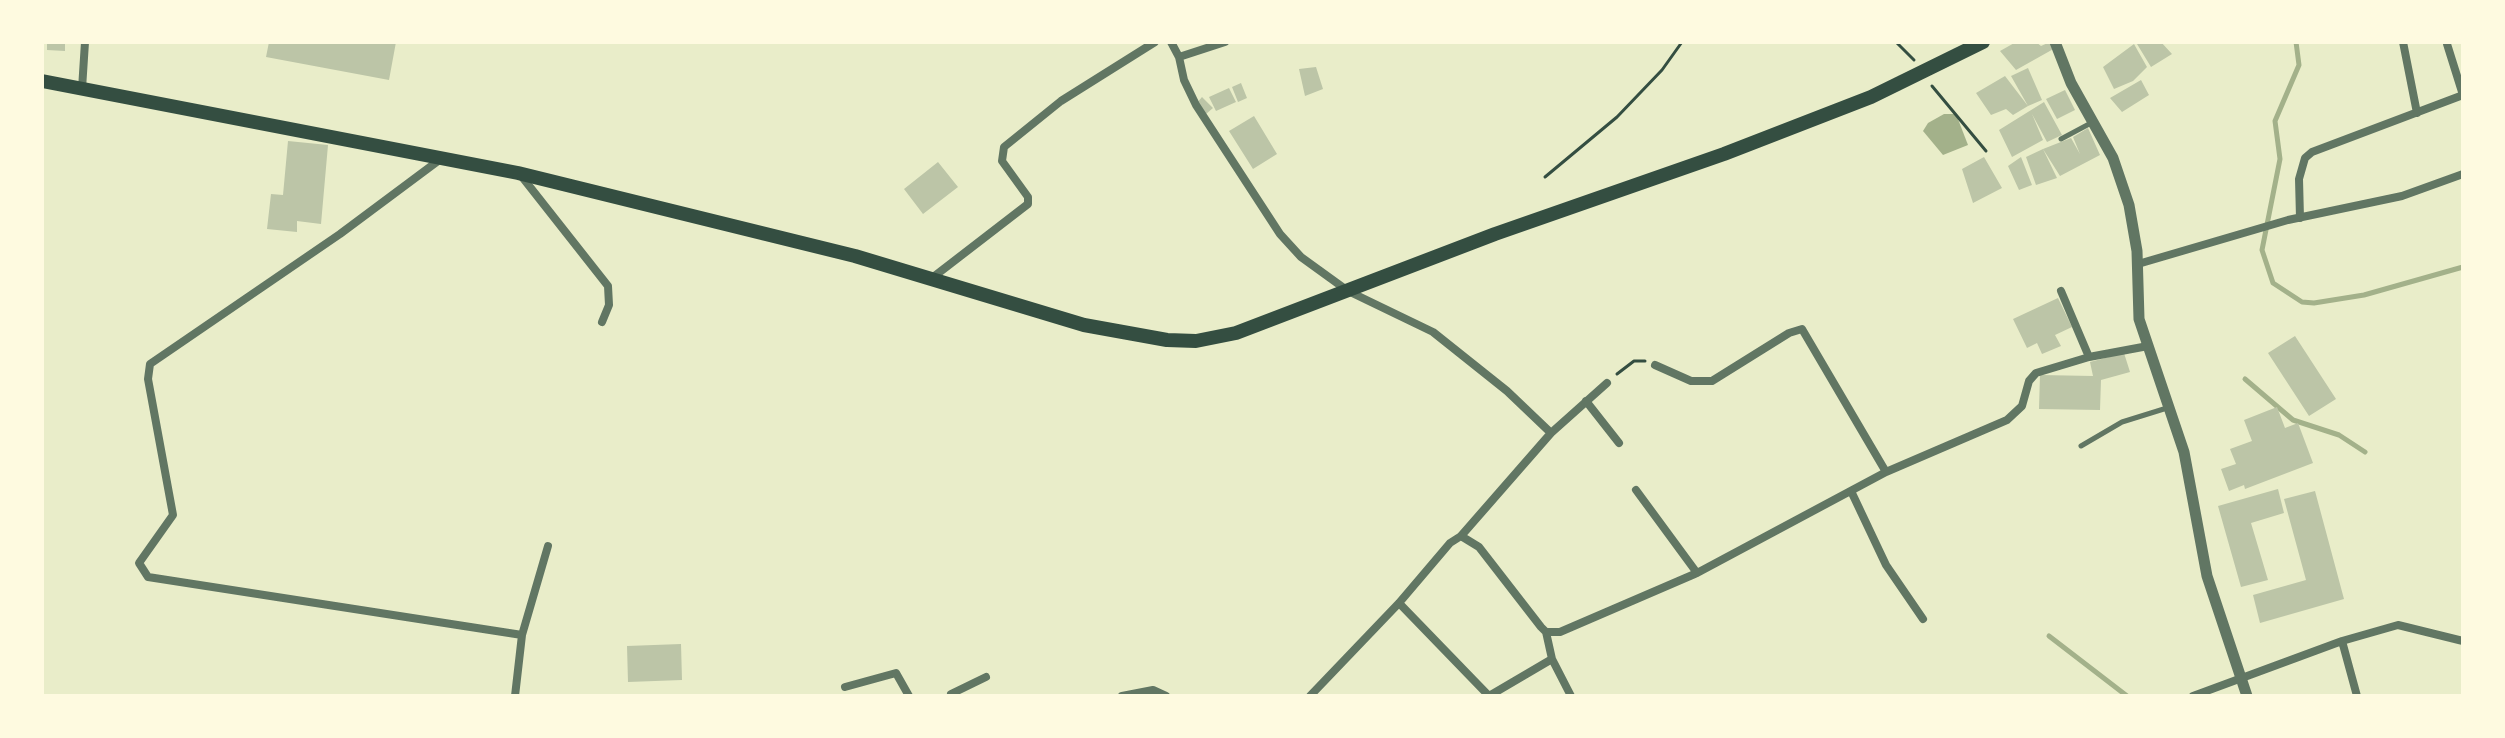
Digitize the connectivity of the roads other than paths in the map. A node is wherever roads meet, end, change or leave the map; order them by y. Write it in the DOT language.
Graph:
graph roads {
  1 [pos="85,42"];
  2 [pos="1155,42"];
  3 [pos="1171,42"];
  4 [pos="1225,42"];
  5 [pos="1983,42"];
  6 [pos="2055,42"];
  7 [pos="2403,42"];
  8 [pos="2447,44"];
  9 [pos="1179,57"];
  10 [pos="42,81"];
  11 [pos="82,89"];
  12 [pos="2463,95"];
  13 [pos="2417,113"];
  14 [pos="2092,123"];
  15 [pos="2061,139"];
  16 [pos="443,157"];
  17 [pos="518,173"];
  18 [pos="2463,174"];
  19 [pos="2300,218"];
  20 [pos="2138,264"];
  21 [pos="932,279"];
  22 [pos="1348,291"];
  23 [pos="2061,291"];
  24 [pos="602,322"];
  25 [pos="2148,346"];
  26 [pos="2089,357"];
  27 [pos="1655,365"];
  28 [pos="1607,383"];
  29 [pos="1586,401"];
  30 [pos="2168,408"];
  31 [pos="1551,433"];
  32 [pos="1619,443"];
  33 [pos="2081,446"];
  34 [pos="1886,472"];
  35 [pos="1636,490"];
  36 [pos="1851,491"];
  37 [pos="1461,536"];
  38 [pos="548,546"];
  39 [pos="1697,573"];
  40 [pos="1399,603"];
  41 [pos="1923,619"];
  42 [pos="1546,632"];
  43 [pos="522,635"];
  44 [pos="2342,641"];
  45 [pos="2463,641"];
  46 [pos="1552,659"];
  47 [pos="986,677"];
  48 [pos="2240,677"];
  49 [pos="845,687"];
  50 [pos="948,695"];
  51 [pos="515,696"];
  52 [pos="909,696"];
  53 [pos="1122,696"];
  54 [pos="1166,696"];
  55 [pos="1310,696"];
  56 [pos="1571,696"];
  57 [pos="2193,696"];
  58 [pos="2247,696"];
  59 [pos="2357,696"];
  1 -- 11 [label="street"];
  2 -- 21 [label="street"];
  3 -- 9 [label="street"];
  4 -- 9 [label="street"];
  5 -- 22 [label="main road"];
  6 -- 14 [label="street"];
  7 -- 13 [label="street"];
  8 -- 12 [label="street"];
  9 -- 22 [label="street"];
  10 -- 11 [label="main road"];
  11 -- 16 [label="main road"];
  12 -- 13 [label="street"];
  13 -- 19 [label="street"];
  14 -- 15 [label="lane"];
  14 -- 20 [label="street"];
  16 -- 17 [label="main road"];
  16 -- 43 [label="street"];
  17 -- 21 [label="main road"];
  17 -- 24 [label="street"];
  18 -- 19 [label="street"];
  19 -- 20 [label="street"];
  20 -- 25 [label="street"];
  21 -- 22 [label="main road"];
  22 -- 31 [label="street"];
  23 -- 26 [label="street"];
  25 -- 26 [label="street"];
  25 -- 30 [label="street"];
  26 -- 34 [label="street"];
  27 -- 34 [label="street"];
  28 -- 29 [label="street"];
  29 -- 31 [label="street"];
  29 -- 32 [label="street"];
  30 -- 33 [label="lane"];
  30 -- 48 [label="street"];
  31 -- 37 [label="street"];
  34 -- 36 [label="street"];
  35 -- 39 [label="street"];
  36 -- 39 [label="street"];
  36 -- 41 [label="street"];
  37 -- 40 [label="street"];
  37 -- 42 [label="street"];
  38 -- 43 [label="street"];
  39 -- 42 [label="street"];
  40 -- 46 [label="street"];
  40 -- 55 [label="street"];
  42 -- 46 [label="street"];
  43 -- 51 [label="street"];
  44 -- 45 [label="street"];
  44 -- 48 [label="street"];
  44 -- 59 [label="street"];
  46 -- 56 [label="street"];
  47 -- 50 [label="street"];
  48 -- 57 [label="street"];
  48 -- 58 [label="street"];
  49 -- 52 [label="street"];
  53 -- 54 [label="street"];
}
